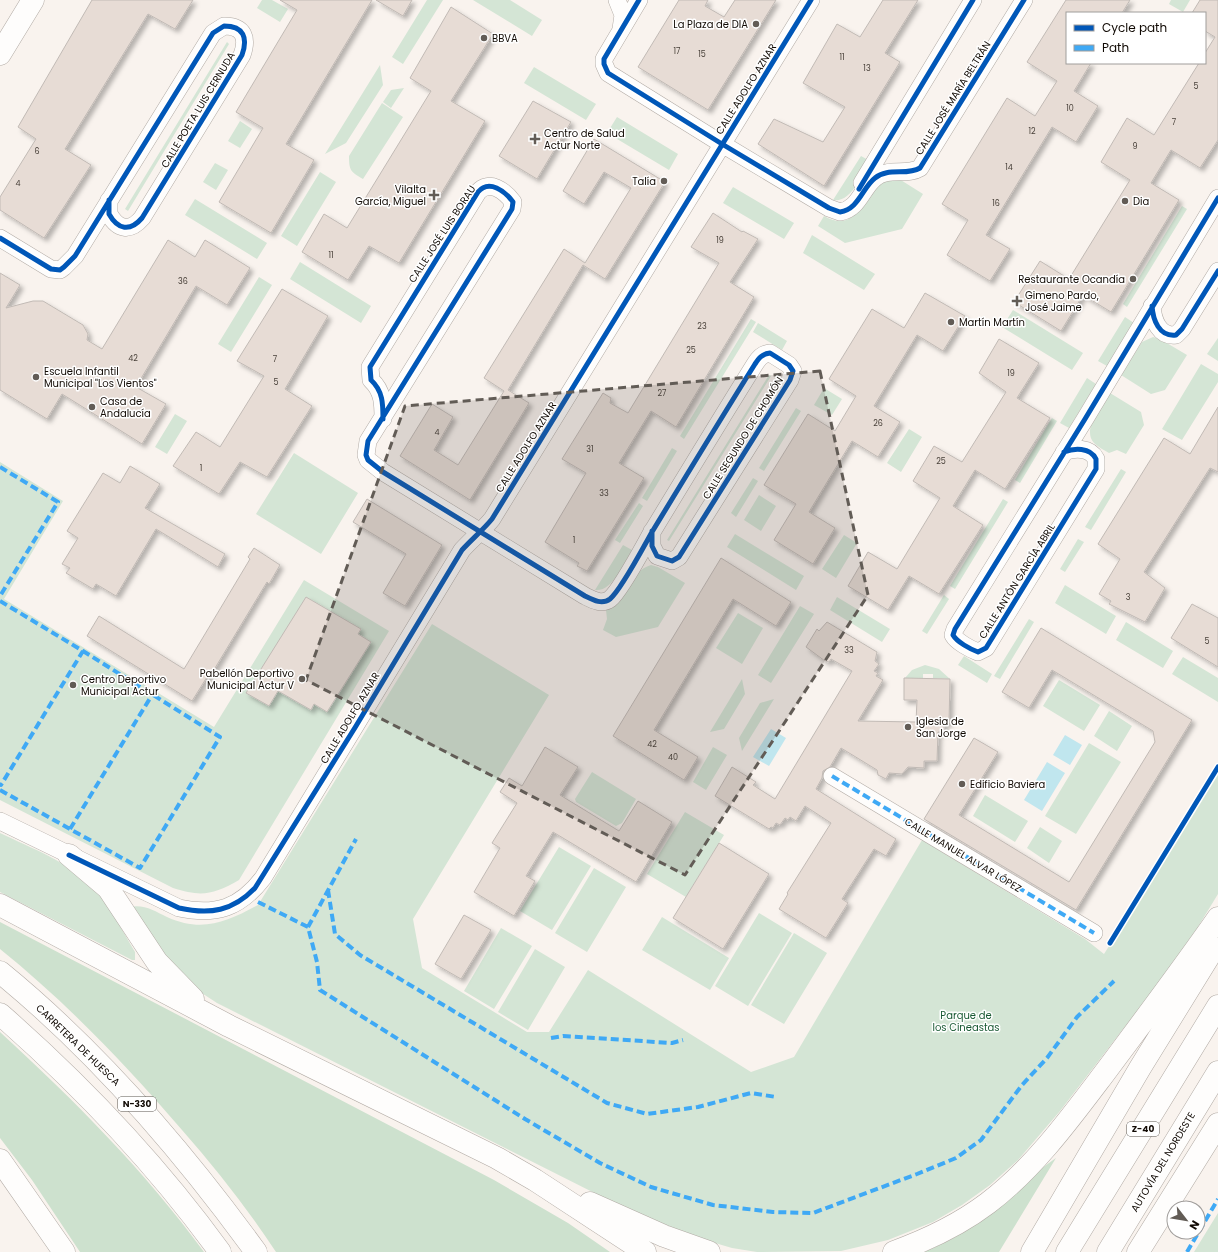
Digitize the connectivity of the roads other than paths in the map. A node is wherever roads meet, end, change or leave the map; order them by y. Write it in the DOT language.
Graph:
graph roads {
  1 [pos="33,0"];
  2 [pos="617,0"];
  3 [pos="622,0"];
  4 [pos="632,0"];
  5 [pos="639,0"];
  6 [pos="811,0"];
  7 [pos="973,0"];
  8 [pos="1024,0"];
  9 [pos="620,31"];
  10 [pos="0,54"];
  11 [pos="891,136"];
  12 [pos="722,144"];
  13 [pos="910,171"];
  14 [pos="1218,198"];
  15 [pos="109,200"];
  16 [pos="845,211"];
  17 [pos="122,227"];
  18 [pos="0,238"];
  19 [pos="86,238"];
  20 [pos="1218,271"];
  21 [pos="1152,306"];
  22 [pos="1159,330"];
  23 [pos="1134,336"];
  24 [pos="409,378"];
  25 [pos="378,386"];
  26 [pos="382,419"];
  27 [pos="1085,419"];
  28 [pos="1087,451"];
  29 [pos="1064,452"];
  30 [pos="652,531"];
  31 [pos="482,532"];
  32 [pos="657,556"];
  33 [pos="631,567"];
  34 [pos="832,776"];
  35 [pos="0,821"];
  36 [pos="69,855"];
  37 [pos="0,905"];
  38 [pos="1218,918"];
  39 [pos="1094,933"];
  40 [pos="1218,942"];
  41 [pos="1218,954"];
  42 [pos="0,972"];
  43 [pos="1218,1006"];
  44 [pos="0,1014"];
  45 [pos="229,1026"];
  46 [pos="1218,1072"];
  47 [pos="1218,1124"];
  48 [pos="0,1160"];
  49 [pos="535,1180"];
  50 [pos="64,1252"];
  51 [pos="220,1252"];
  52 [pos="256,1252"];
  53 [pos="645,1252"];
  54 [pos="709,1252"];
  55 [pos="894,1252"];
  56 [pos="1032,1252"];
  57 [pos="1067,1252"];
  58 [pos="1108,1252"];
  59 [pos="1138,1252"];
  1 -- 10 [label="main road"];
  2 -- 9 [label="street"];
  3 -- 4 [label="street"];
  5 -- 9 [label="street"];
  6 -- 12 [label="street, CALLE ADOLFO AZNAR"];
  7 -- 11 [label="street"];
  8 -- 13 [label="street, CALLE JOSÉ MARÍA BELTRÁN"];
  9 -- 12 [label="street"];
  11 -- 13 [label="street"];
  11 -- 16 [label="street"];
  12 -- 16 [label="street"];
  12 -- 31 [label="street, CALLE ADOLFO AZNAR"];
  13 -- 16 [label="street"];
  14 -- 21 [label="street, CALLE ANTÓN GARCÍA ABRIL"];
  15 -- 17 [label="street"];
  15 -- 17 [label="street, CALLE POETA LUIS CERNUDA"];
  15 -- 19 [label="street, CALLE POETA LUIS CERNUDA"];
  17 -- 19 [label="street, CALLE POETA LUIS CERNUDA"];
  18 -- 19 [label="street, CALLE POETA LUIS CERNUDA"];
  20 -- 22 [label="street"];
  21 -- 22 [label="street"];
  21 -- 23 [label="street, CALLE ANTÓN GARCÍA ABRIL"];
  22 -- 23 [label="street"];
  23 -- 27 [label="street, CALLE ANTÓN GARCÍA ABRIL"];
  24 -- 25 [label="street"];
  24 -- 25 [label="street, CALLE JOSÉ LUIS BORAU"];
  24 -- 26 [label="street, CALLE JOSÉ LUIS BORAU"];
  25 -- 26 [label="street, CALLE JOSÉ LUIS BORAU"];
  26 -- 31 [label="street, CALLE JOSÉ LUIS BORAU"];
  27 -- 28 [label="street, CALLE ANTÓN GARCÍA ABRIL"];
  27 -- 29 [label="street, CALLE ANTÓN GARCÍA ABRIL"];
  28 -- 29 [label="street"];
  28 -- 29 [label="street, CALLE ANTÓN GARCÍA ABRIL"];
  30 -- 32 [label="street"];
  30 -- 32 [label="street, CALLE SEGUNDO DE CHOMÓN"];
  30 -- 33 [label="street, CALLE SEGUNDO DE CHOMÓN"];
  31 -- 33 [label="street, CALLE SEGUNDO DE CHOMÓN"];
  31 -- 36 [label="street, CALLE ADOLFO AZNAR"];
  32 -- 33 [label="street"];
  34 -- 39 [label="street, CALLE MANUEL ALVAR LÓPEZ"];
  35 -- 36 [label="street, CALLE ADOLFO AZNAR"];
  36 -- 45 [label="main road"];
  37 -- 45 [label="main road"];
  38 -- 55 [label="main road"];
  40 -- 56 [label="main road"];
  41 -- 56 [label="main road"];
  42 -- 52 [label="main road, CARRETERA DE HUESCA / N-330"];
  43 -- 57 [label="main road, Z-40"];
  44 -- 51 [label="main road, N-330"];
  45 -- 49 [label="main road"];
  46 -- 58 [label="main road, AUTOVÍA DEL NORDESTE"];
  47 -- 59 [label="main road"];
  48 -- 50 [label="main road"];
  49 -- 53 [label="main road"];
  49 -- 54 [label="main road"];
}
